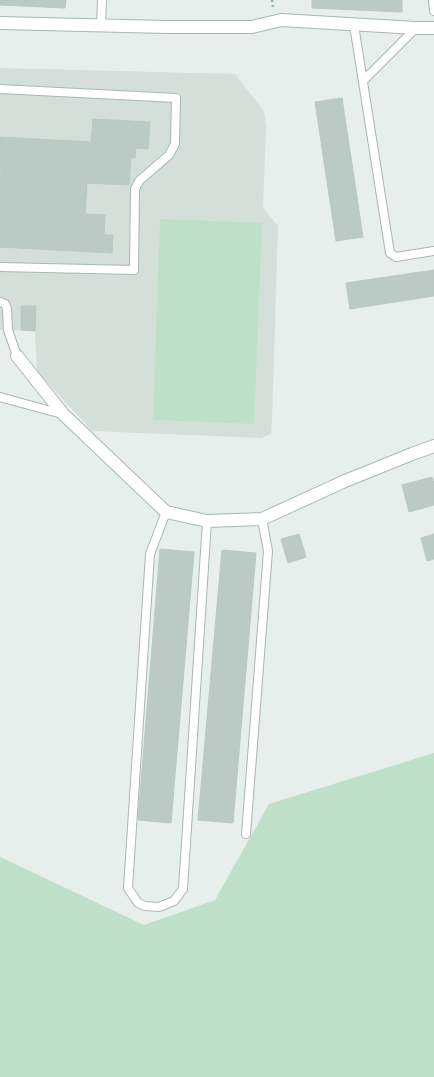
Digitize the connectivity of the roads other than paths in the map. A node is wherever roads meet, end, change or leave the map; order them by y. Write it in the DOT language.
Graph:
graph roads {
  1 [pos="102,0"];
  2 [pos="434,0"];
  3 [pos="434,11"];
  4 [pos="0,23"];
  5 [pos="354,24"];
  6 [pos="101,25"];
  7 [pos="416,28"];
  8 [pos="434,28"];
  9 [pos="362,81"];
  10 [pos="0,89"];
  11 [pos="434,251"];
  12 [pos="0,267"];
  13 [pos="0,302"];
  14 [pos="17,356"];
  15 [pos="0,396"];
  16 [pos="63,414"];
  17 [pos="434,446"];
  18 [pos="166,512"];
  19 [pos="262,518"];
  20 [pos="207,522"];
  21 [pos="246,834"];
  1 -- 6 [label="lane"];
  2 -- 3 [label="lane"];
  4 -- 6 [label="street"];
  5 -- 6 [label="street"];
  5 -- 7 [label="street"];
  5 -- 9 [label="lane"];
  7 -- 8 [label="street"];
  7 -- 9 [label="lane"];
  9 -- 11 [label="lane"];
  10 -- 12 [label="lane"];
  13 -- 14 [label="lane"];
  14 -- 16 [label="street"];
  15 -- 16 [label="lane"];
  16 -- 18 [label="street"];
  17 -- 19 [label="street"];
  18 -- 20 [label="street"];
  18 -- 20 [label="lane"];
  19 -- 20 [label="street"];
  19 -- 21 [label="lane"];
}
